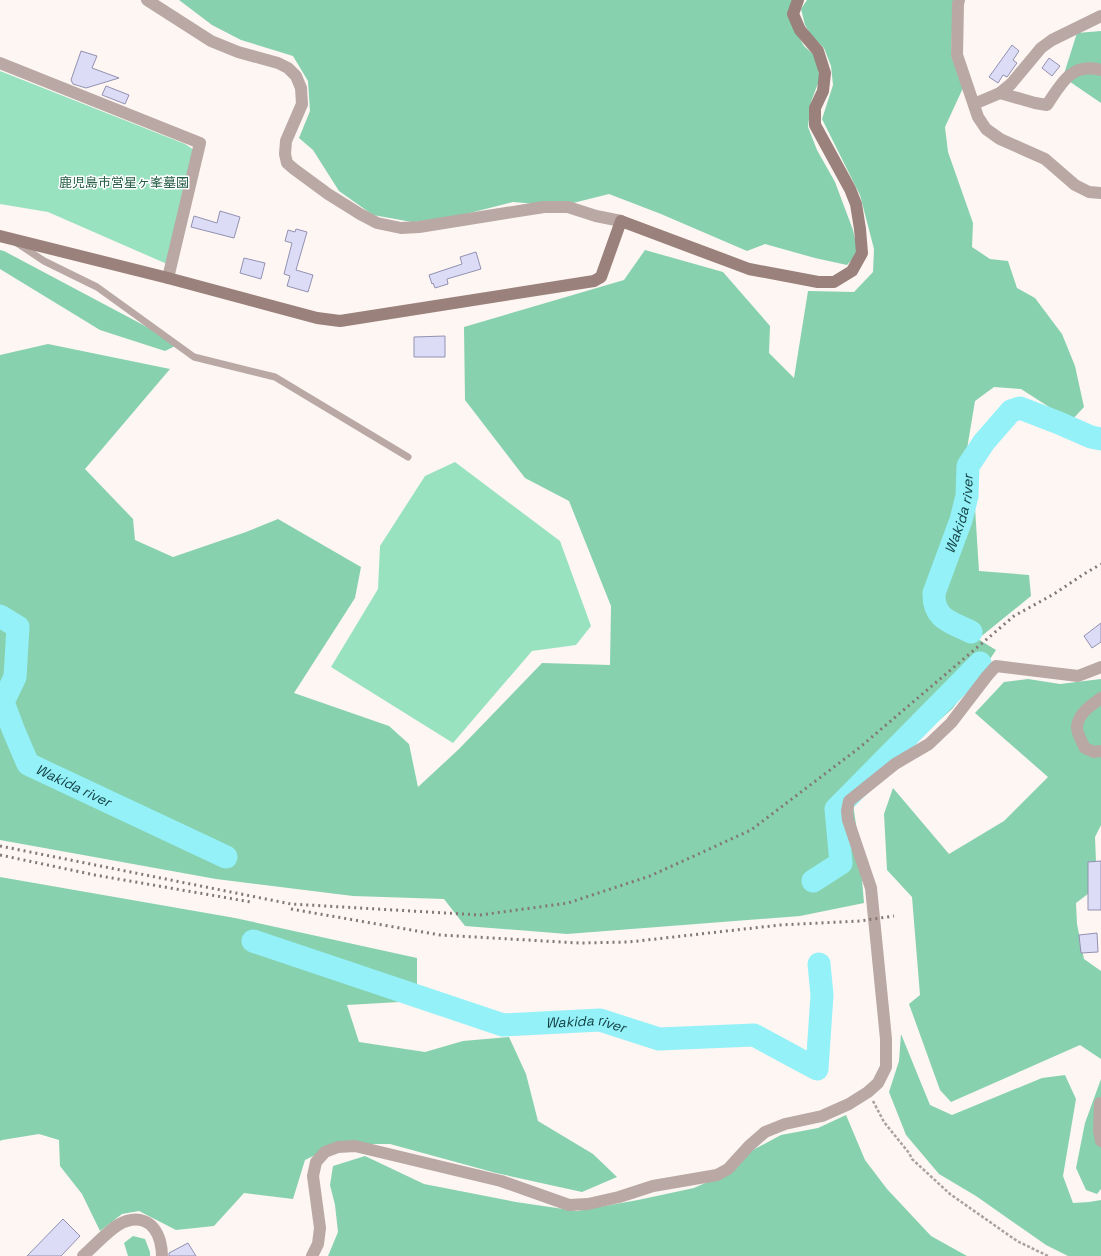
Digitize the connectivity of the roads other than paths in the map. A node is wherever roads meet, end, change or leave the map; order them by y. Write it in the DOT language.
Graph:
graph roads {
  1 [pos="147,0"];
  2 [pos="798,0"];
  3 [pos="959,0"];
  4 [pos="1101,16"];
  5 [pos="0,63"];
  6 [pos="1101,70"];
  7 [pos="1000,93"];
  8 [pos="974,104"];
  9 [pos="1101,194"];
  10 [pos="620,221"];
  11 [pos="5,237"];
  12 [pos="168,278"];
  13 [pos="408,457"];
  14 [pos="1101,668"];
  15 [pos="1101,698"];
  16 [pos="1101,751"];
  17 [pos="1100,1103"];
  18 [pos="1101,1141"];
  19 [pos="83,1256"];
  20 [pos="162,1256"];
  21 [pos="312,1256"];
  1 -- 10 [label="street"];
  2 -- 10 [label="street"];
  3 -- 8 [label="street"];
  4 -- 7 [label="street"];
  5 -- 12 [label="street"];
  6 -- 7 [label="street"];
  7 -- 8 [label="street"];
  8 -- 9 [label="street"];
  10 -- 12 [label="street"];
  11 -- 12 [label="street"];
  11 -- 13 [label="lane"];
  14 -- 21 [label="street"];
  15 -- 16 [label="street"];
  17 -- 18 [label="street"];
  19 -- 20 [label="street"];
}
